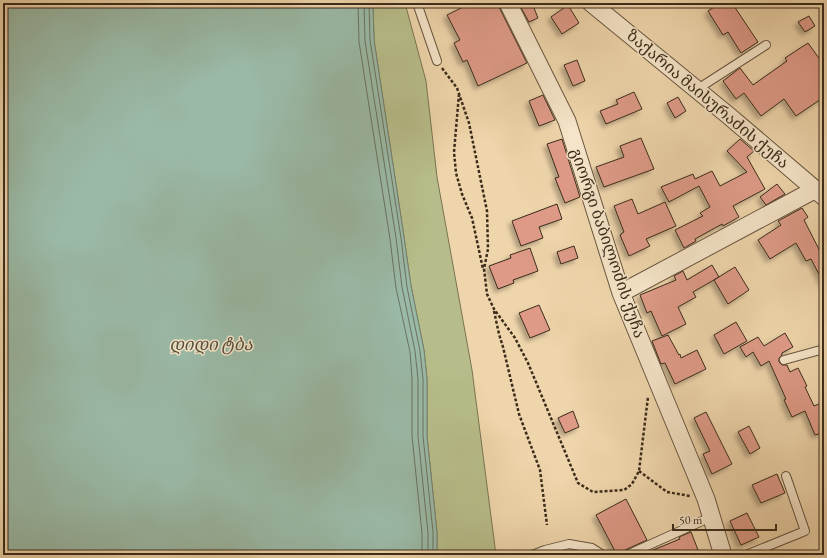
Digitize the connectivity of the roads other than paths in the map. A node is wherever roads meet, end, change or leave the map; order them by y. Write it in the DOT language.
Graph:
graph roads {
  1 [pos="417,3"];
  2 [pos="508,3"];
  3 [pos="591,3"];
  4 [pos="766,45"];
  5 [pos="437,61"];
  6 [pos="696,90"];
  7 [pos="820,193"];
  8 [pos="621,293"];
  9 [pos="824,349"];
  10 [pos="784,360"];
  11 [pos="786,476"];
  12 [pos="711,517"];
  13 [pos="532,555"];
  14 [pos="603,555"];
  15 [pos="627,555"];
  16 [pos="724,555"];
  17 [pos="746,555"];
  1 -- 5 [label="lane"];
  2 -- 8 [label="street, გიორგი ბაბილოძის ქუჩა"];
  3 -- 6 [label="street, ზაქარია მაისურაძის ქუჩა"];
  4 -- 6 [label="lane"];
  6 -- 7 [label="street, ზაქარია მაისურაძის ქუჩა"];
  7 -- 8 [label="street"];
  8 -- 12 [label="street, გიორგი ბაბილოძის ქუჩა"];
  9 -- 10 [label="lane"];
  11 -- 17 [label="lane"];
  12 -- 15 [label="lane"];
  12 -- 16 [label="street, გიორგი ბაბილოძის ქუჩა"];
  13 -- 14 [label="lane"];
}
